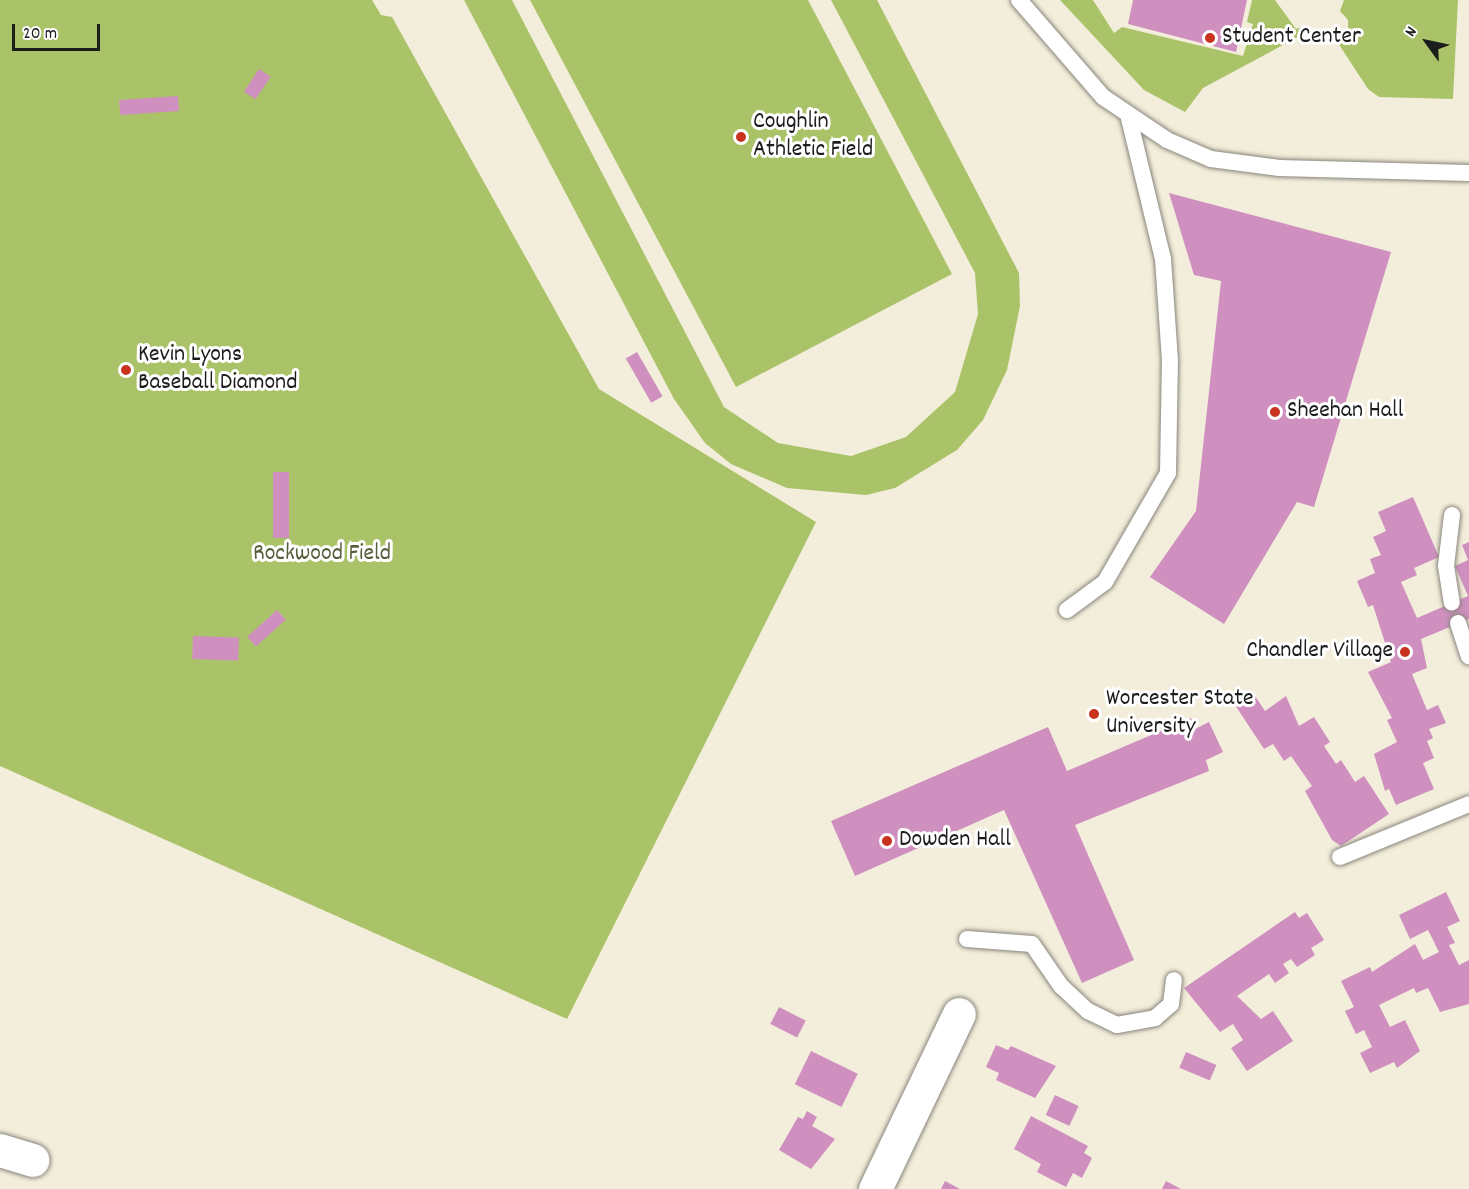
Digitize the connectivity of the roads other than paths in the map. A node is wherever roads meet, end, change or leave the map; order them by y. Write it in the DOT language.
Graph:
graph roads {
  1 [pos="1019,0"];
  2 [pos="1128,114"];
  3 [pos="1469,173"];
  4 [pos="1452,515"];
  5 [pos="1452,603"];
  6 [pos="1067,610"];
  7 [pos="1458,624"];
  8 [pos="1469,656"];
  9 [pos="1469,804"];
  10 [pos="1340,857"];
  11 [pos="967,939"];
  12 [pos="1174,980"];
  13 [pos="959,1014"];
  14 [pos="0,1150"];
  15 [pos="33,1160"];
  16 [pos="875,1189"];
  1 -- 2 [label="lane"];
  2 -- 3 [label="lane"];
  2 -- 6 [label="lane"];
  4 -- 5 [label="lane"];
  7 -- 8 [label="lane"];
  9 -- 10 [label="lane"];
  11 -- 12 [label="lane"];
  13 -- 16 [label="street"];
  14 -- 15 [label="street"];
}
